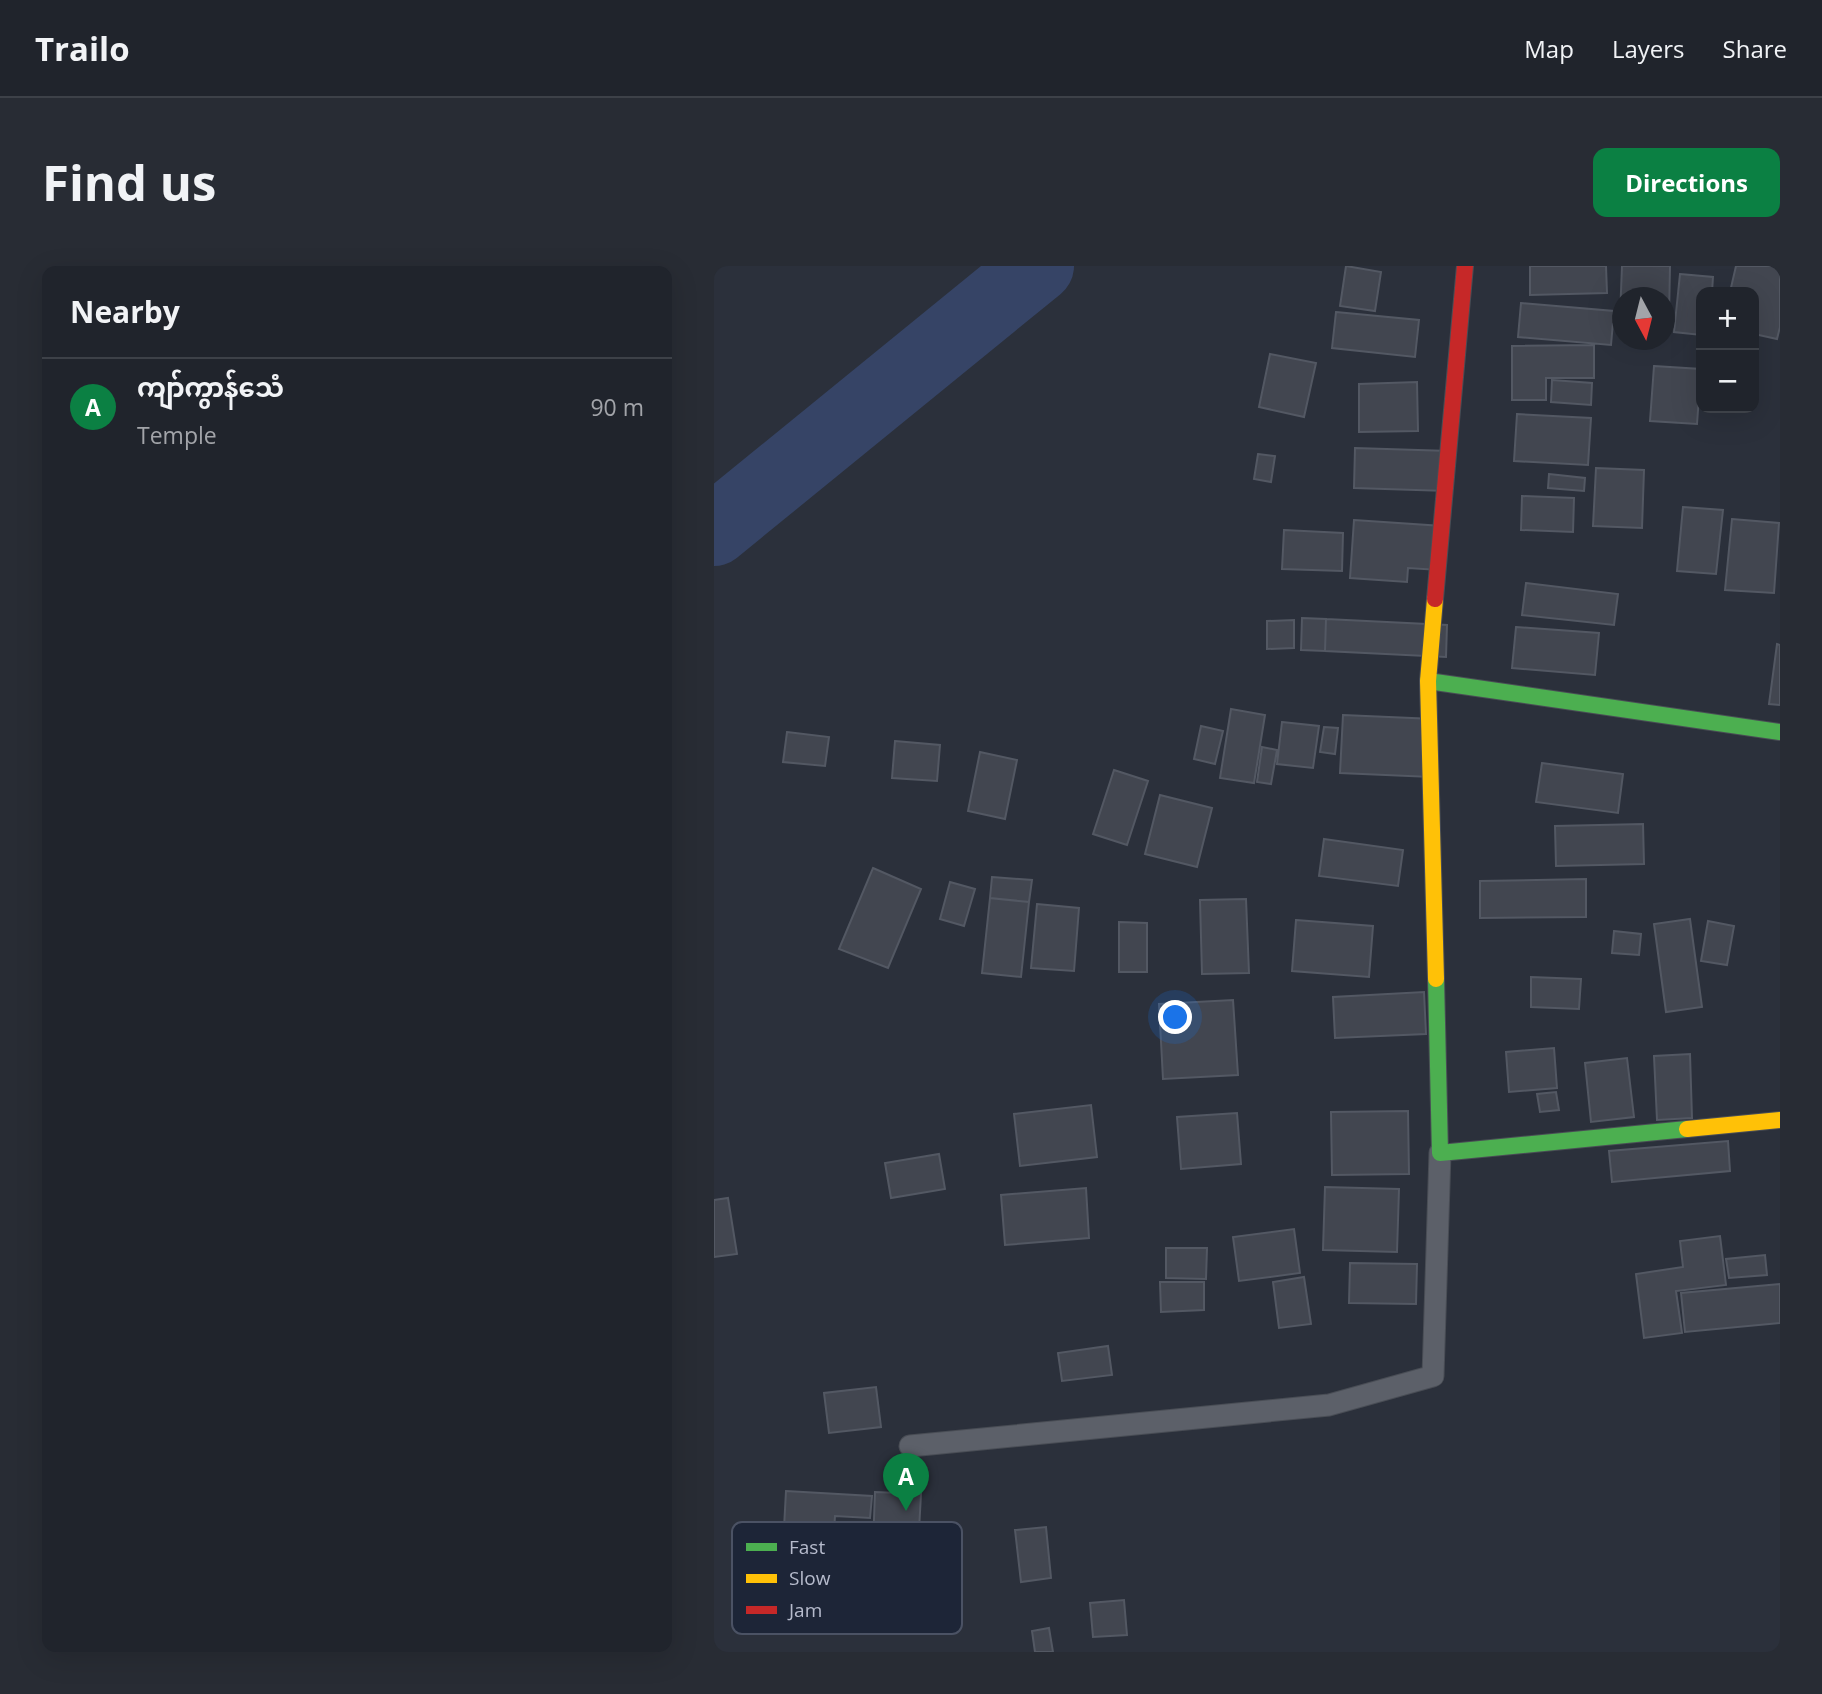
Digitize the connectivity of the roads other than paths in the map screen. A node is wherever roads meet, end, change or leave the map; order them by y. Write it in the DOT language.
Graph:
graph roads {
  1 [pos="1465,266"];
  2 [pos="1428,681"];
  3 [pos="1780,732"];
  4 [pos="1780,1120"];
  5 [pos="1440,1153"];
  6 [pos="910,1446"];
  1 -- 2 [label="street"];
  2 -- 3 [label="street"];
  2 -- 5 [label="street"];
  4 -- 5 [label="street"];
  5 -- 6 [label="lane"];
}
